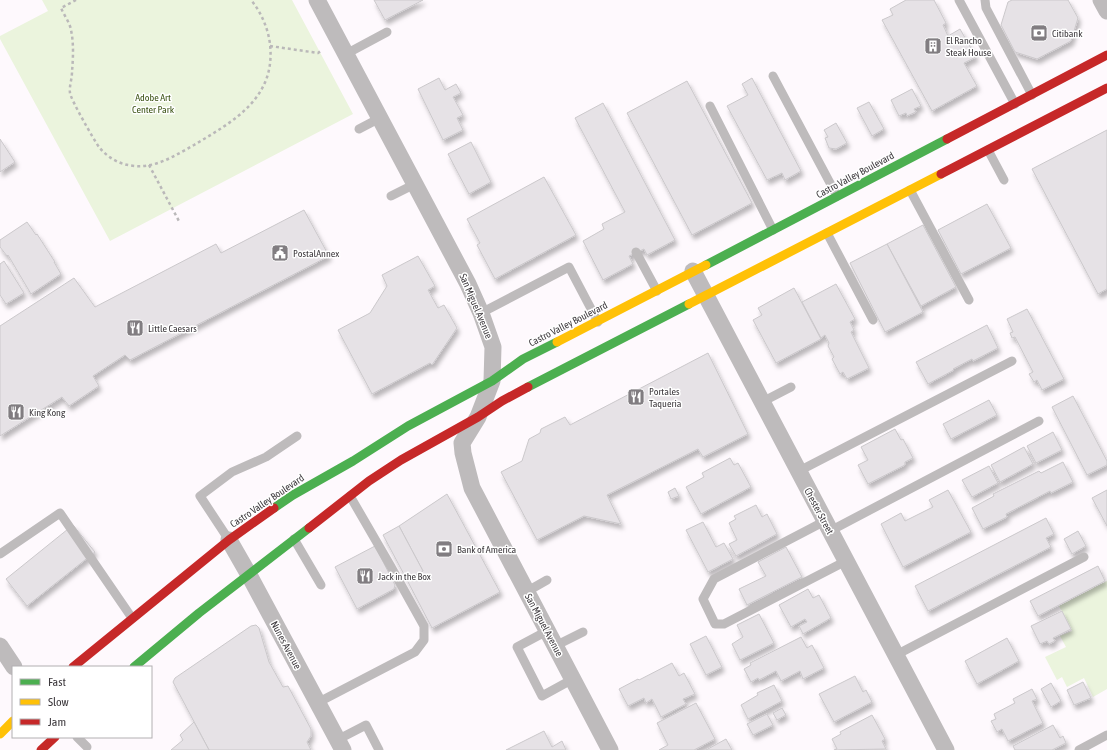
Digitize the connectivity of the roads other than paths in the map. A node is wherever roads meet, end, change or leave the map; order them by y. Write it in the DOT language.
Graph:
graph roads {
  1 [pos="317,0"];
  2 [pos="959,0"];
  3 [pos="985,0"];
  4 [pos="1101,0"];
  5 [pos="1107,12"];
  6 [pos="386,32"];
  7 [pos="342,48"];
  8 [pos="1107,55"];
  9 [pos="773,76"];
  10 [pos="1107,88"];
  11 [pos="1032,95"];
  12 [pos="1016,104"];
  13 [pos="710,106"];
  14 [pos="380,118"];
  15 [pos="359,129"];
  16 [pos="988,150"];
  17 [pos="1004,180"];
  18 [pos="414,184"];
  19 [pos="910,190"];
  20 [pos="391,196"];
  21 [pos="837,196"];
  22 [pos="773,230"];
  23 [pos="828,233"];
  24 [pos="636,252"];
  25 [pos="693,271"];
  26 [pos="656,291"];
  27 [pos="706,296"];
  28 [pos="969,300"];
  29 [pos="481,313"];
  30 [pos="873,320"];
  31 [pos="598,322"];
  32 [pos="1012,361"];
  33 [pos="492,381"];
  34 [pos="791,387"];
  35 [pos="762,402"];
  36 [pos="478,417"];
  37 [pos="1039,421"];
  38 [pos="297,436"];
  39 [pos="799,472"];
  40 [pos="350,496"];
  41 [pos="827,526"];
  42 [pos="294,539"];
  43 [pos="229,540"];
  44 [pos="0,554"];
  45 [pos="1084,557"];
  46 [pos="846,561"];
  47 [pos="249,575"];
  48 [pos="547,580"];
  49 [pos="321,585"];
  50 [pos="526,592"];
  51 [pos="132,618"];
  52 [pos="547,631"];
  53 [pos="583,632"];
  54 [pos="0,646"];
  55 [pos="555,646"];
  56 [pos="896,655"];
  57 [pos="13,666"];
  58 [pos="74,666"];
  59 [pos="135,666"];
  60 [pos="573,679"];
  61 [pos="317,703"];
  62 [pos="12,722"];
  63 [pos="0,734"];
  64 [pos="1107,736"];
  65 [pos="54,738"];
  66 [pos="78,738"];
  67 [pos="340,745"];
  68 [pos="88,747"];
  69 [pos="41,750"];
  70 [pos="379,750"];
  71 [pos="610,750"];
  72 [pos="946,750"];
  73 [pos="1079,750"];
  1 -- 7 [label="street, San Miguel Avenue"];
  2 -- 12 [label="lane"];
  3 -- 11 [label="lane"];
  4 -- 5 [label="street"];
  6 -- 7 [label="lane"];
  7 -- 14 [label="street, San Miguel Avenue"];
  8 -- 11 [label="main road, Castro Valley Boulevard"];
  9 -- 21 [label="lane"];
  10 -- 16 [label="main road"];
  11 -- 12 [label="main road, Castro Valley Boulevard"];
  12 -- 21 [label="main road, Castro Valley Boulevard"];
  13 -- 22 [label="lane"];
  14 -- 15 [label="lane"];
  14 -- 18 [label="street, San Miguel Avenue"];
  16 -- 17 [label="lane"];
  16 -- 19 [label="main road"];
  18 -- 20 [label="lane"];
  18 -- 29 [label="street, San Miguel Avenue"];
  19 -- 23 [label="main road"];
  19 -- 28 [label="lane"];
  21 -- 22 [label="main road, Castro Valley Boulevard"];
  22 -- 25 [label="main road, Castro Valley Boulevard"];
  23 -- 27 [label="main road"];
  23 -- 30 [label="lane"];
  24 -- 26 [label="lane"];
  25 -- 26 [label="main road, Castro Valley Boulevard"];
  25 -- 27 [label="street, Chester Street"];
  26 -- 31 [label="main road, Castro Valley Boulevard"];
  27 -- 35 [label="street, Chester Street"];
  27 -- 36 [label="main road"];
  29 -- 31 [label="lane"];
  29 -- 33 [label="street, San Miguel Avenue"];
  31 -- 33 [label="main road, Castro Valley Boulevard"];
  32 -- 39 [label="lane"];
  33 -- 36 [label="street, San Miguel Avenue"];
  33 -- 43 [label="main road, Castro Valley Boulevard"];
  34 -- 35 [label="lane"];
  35 -- 39 [label="street, Chester Street"];
  36 -- 40 [label="main road"];
  36 -- 50 [label="street, San Miguel Avenue"];
  37 -- 41 [label="lane"];
  38 -- 43 [label="lane"];
  39 -- 41 [label="street, Chester Street"];
  40 -- 42 [label="main road"];
  40 -- 61 [label="lane"];
  41 -- 46 [label="street, Chester Street"];
  41 -- 46 [label="lane"];
  42 -- 47 [label="main road"];
  42 -- 49 [label="lane"];
  43 -- 47 [label="street, Nunes Avenue"];
  43 -- 51 [label="main road, Castro Valley Boulevard"];
  44 -- 51 [label="lane"];
  45 -- 56 [label="lane"];
  46 -- 56 [label="street, Chester Street"];
  47 -- 59 [label="main road"];
  47 -- 61 [label="street, Nunes Avenue"];
  48 -- 50 [label="lane"];
  50 -- 52 [label="street, San Miguel Avenue"];
  51 -- 58 [label="main road, Castro Valley Boulevard"];
  52 -- 55 [label="street, San Miguel Avenue"];
  52 -- 60 [label="lane"];
  53 -- 55 [label="lane"];
  54 -- 57 [label="street"];
  55 -- 60 [label="street, San Miguel Avenue"];
  56 -- 72 [label="street, Chester Street"];
  60 -- 71 [label="street, San Miguel Avenue"];
  61 -- 67 [label="street, Nunes Avenue"];
  62 -- 63 [label="main road"];
  64 -- 73 [label="lane"];
  65 -- 69 [label="main road"];
  66 -- 68 [label="lane"];
  67 -- 70 [label="lane"];
}
